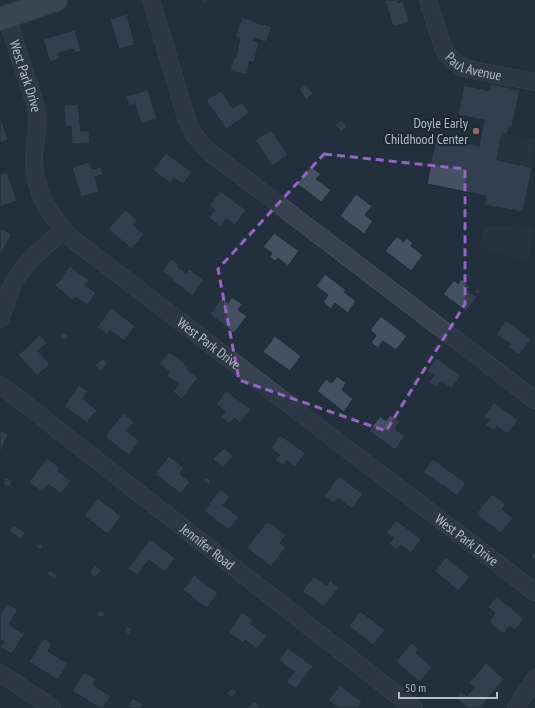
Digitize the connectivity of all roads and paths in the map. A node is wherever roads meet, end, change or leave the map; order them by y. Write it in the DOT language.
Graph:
graph roads {
  1 [pos="56,0"];
  2 [pos="151,0"];
  3 [pos="428,0"];
  4 [pos="3,18"];
  5 [pos="535,82"];
  6 [pos="63,230"];
  7 [pos="0,319"];
  8 [pos="0,385"];
  9 [pos="535,400"];
  10 [pos="535,592"];
  11 [pos="0,673"];
  12 [pos="535,678"];
  13 [pos="52,708"];
  14 [pos="414,708"];
  15 [pos="516,708"];
  1 -- 4 [label="main road"];
  2 -- 9 [label="street"];
  3 -- 5 [label="street, Paul Avenue"];
  4 -- 6 [label="street, West Park Drive"];
  6 -- 7 [label="street"];
  6 -- 10 [label="street, West Park Drive"];
  8 -- 14 [label="street, Jennifer Road"];
  11 -- 13 [label="street"];
  12 -- 15 [label="street"];
}
